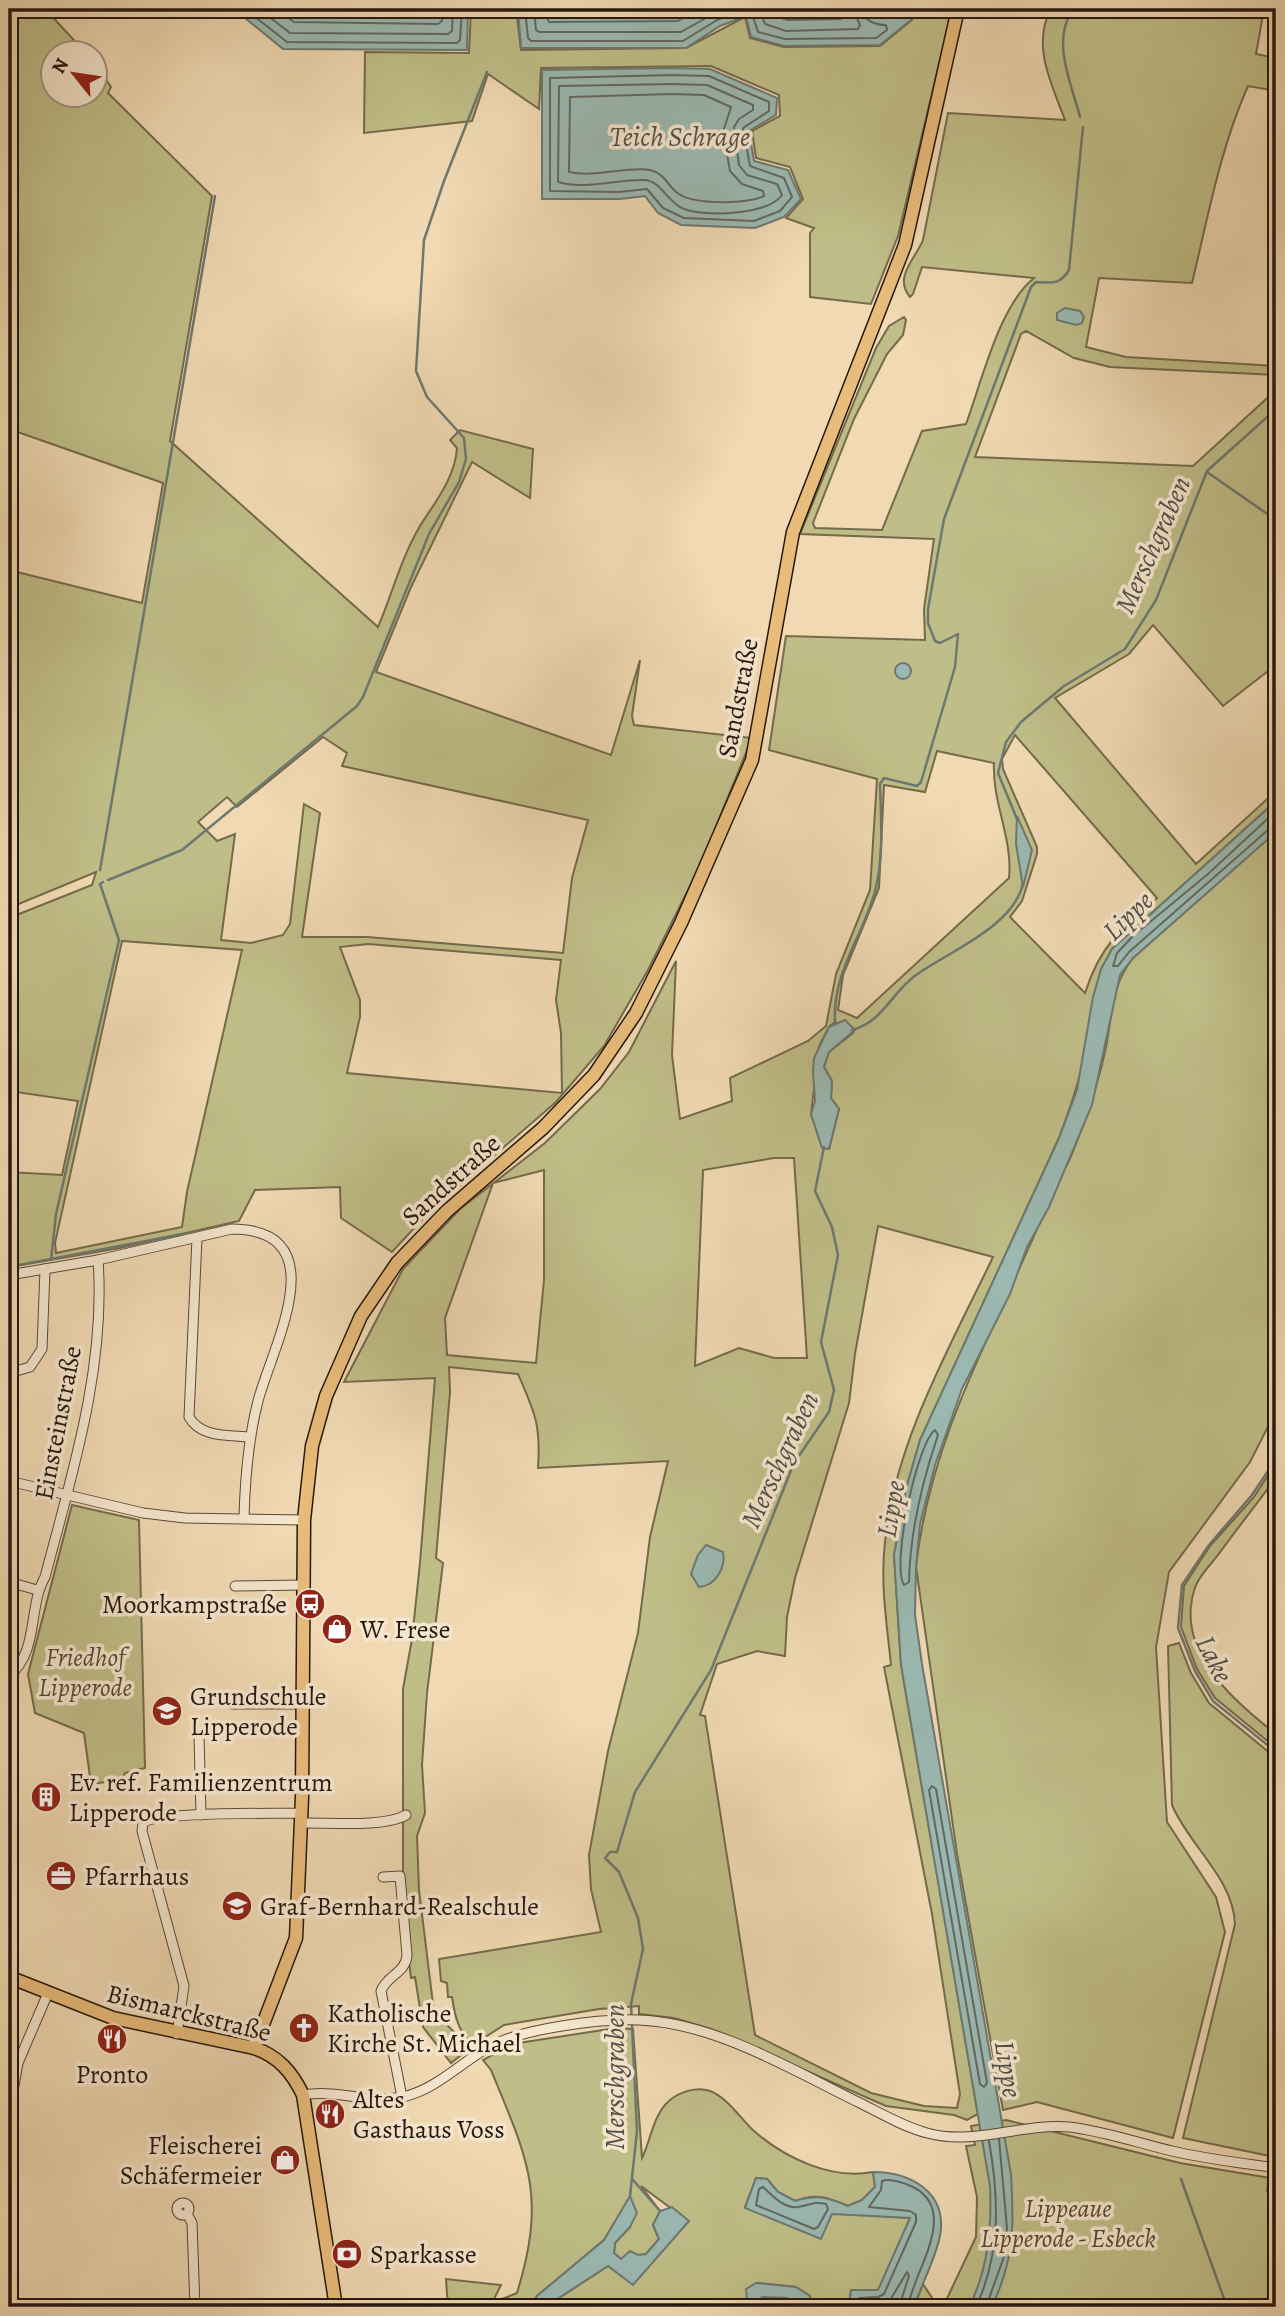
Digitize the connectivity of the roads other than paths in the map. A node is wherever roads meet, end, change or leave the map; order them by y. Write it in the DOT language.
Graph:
graph roads {
  1 [pos="958,9"];
  2 [pos="197,1238"];
  3 [pos="98,1259"];
  4 [pos="46,1269"];
  5 [pos="9,1275"];
  6 [pos="9,1373"];
  7 [pos="250,1437"];
  8 [pos="9,1481"];
  9 [pos="66,1496"];
  10 [pos="244,1518"];
  11 [pos="304,1520"];
  12 [pos="9,1582"];
  13 [pos="303,1585"];
  14 [pos="235,1586"];
  15 [pos="37,1590"];
  16 [pos="9,1676"];
  17 [pos="233,1704"];
  18 [pos="303,1704"];
  19 [pos="199,1735"];
  20 [pos="201,1815"];
  21 [pos="406,1815"];
  22 [pos="300,1818"];
  23 [pos="383,1877"];
  24 [pos="9,1882"];
  25 [pos="9,1901"];
  26 [pos="9,1977"];
  27 [pos="48,1993"];
  28 [pos="177,2034"];
  29 [pos="254,2048"];
  30 [pos="303,2095"];
  31 [pos="402,2097"];
  32 [pos="10,2129"];
  33 [pos="1276,2168"];
  34 [pos="187,2214"];
  35 [pos="13,2307"];
  36 [pos="195,2307"];
  37 [pos="336,2307"];
  1 -- 11 [label="main road, Sandstraße"];
  2 -- 3 [label="street"];
  2 -- 7 [label="street"];
  2 -- 7 [label="street"];
  3 -- 4 [label="street"];
  3 -- 9 [label="street, Einsteinstraße"];
  4 -- 5 [label="street"];
  4 -- 6 [label="street"];
  7 -- 10 [label="street"];
  8 -- 9 [label="street"];
  9 -- 10 [label="street"];
  9 -- 15 [label="street, Einsteinstraße"];
  10 -- 11 [label="street"];
  11 -- 13 [label="main road, Sandstraße"];
  12 -- 15 [label="street"];
  13 -- 14 [label="street"];
  13 -- 18 [label="main road, Sandstraße"];
  15 -- 16 [label="street, Einsteinstraße"];
  17 -- 18 [label="street"];
  18 -- 22 [label="main road, Sandstraße"];
  19 -- 20 [label="street"];
  20 -- 22 [label="street"];
  20 -- 28 [label="street"];
  21 -- 22 [label="street"];
  22 -- 29 [label="main road, Sandstraße"];
  23 -- 31 [label="street"];
  24 -- 25 [label="street"];
  26 -- 27 [label="main road, Bismarckstraße"];
  27 -- 28 [label="main road, Bismarckstraße"];
  27 -- 32 [label="street"];
  28 -- 29 [label="main road, Bismarckstraße"];
  29 -- 30 [label="main road, Bismarckstraße"];
  30 -- 31 [label="street"];
  30 -- 37 [label="main road"];
  31 -- 33 [label="street"];
  32 -- 35 [label="street"];
  34 -- 36 [label="street"];
}
